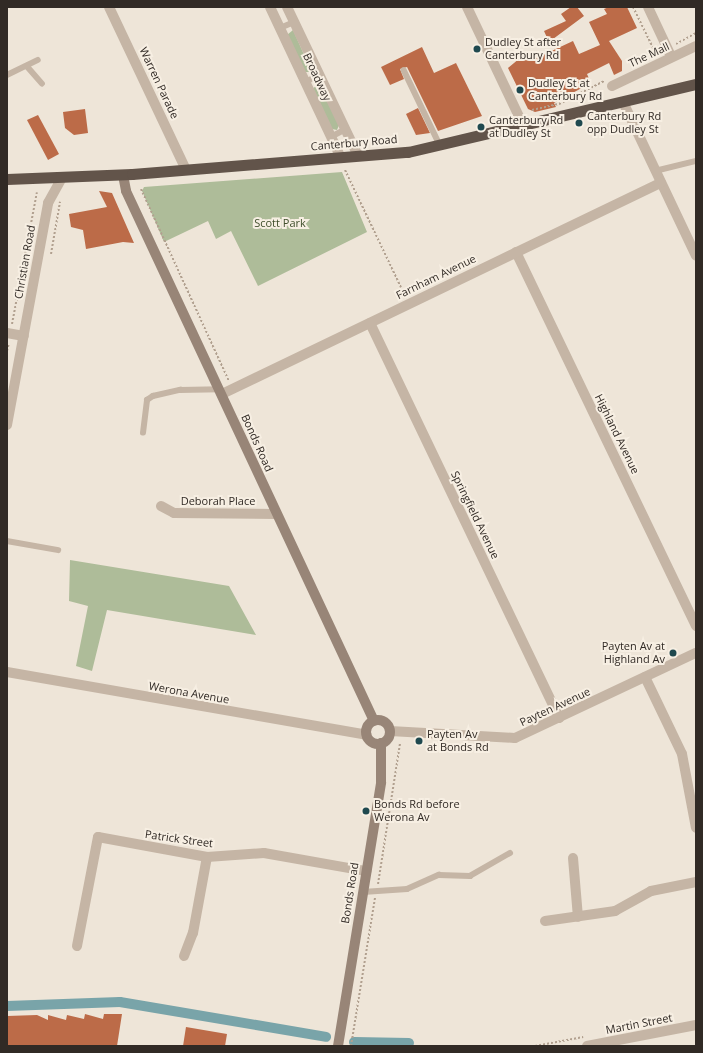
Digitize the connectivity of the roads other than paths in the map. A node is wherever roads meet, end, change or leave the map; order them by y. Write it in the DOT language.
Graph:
graph roads {
  1 [pos="109,7"];
  2 [pos="270,7"];
  3 [pos="287,7"];
  4 [pos="467,7"];
  5 [pos="648,7"];
  6 [pos="294,22"];
  7 [pos="280,28"];
  8 [pos="696,46"];
  9 [pos="671,56"];
  10 [pos="38,60"];
  11 [pos="27,66"];
  12 [pos="404,70"];
  13 [pos="7,75"];
  14 [pos="319,75"];
  15 [pos="306,82"];
  16 [pos="42,83"];
  17 [pos="696,84"];
  18 [pos="612,86"];
  19 [pos="623,102"];
  20 [pos="524,127"];
  21 [pos="346,129"];
  22 [pos="331,137"];
  23 [pos="441,147"];
  24 [pos="358,156"];
  25 [pos="341,158"];
  26 [pos="696,161"];
  27 [pos="186,170"];
  28 [pos="655,171"];
  29 [pos="123,175"];
  30 [pos="62,178"];
  31 [pos="7,180"];
  32 [pos="661,183"];
  33 [pos="516,252"];
  34 [pos="696,256"];
  35 [pos="370,323"];
  36 [pos="9,333"];
  37 [pos="24,336"];
  38 [pos="220,391"];
  39 [pos="7,425"];
  40 [pos="143,433"];
  41 [pos="161,506"];
  42 [pos="276,514"];
  43 [pos="7,541"];
  44 [pos="58,550"];
  45 [pos="696,626"];
  46 [pos="696,653"];
  47 [pos="7,672"];
  48 [pos="645,677"];
  49 [pos="559,718"];
  50 [pos="374,721"];
  51 [pos="390,731"];
  52 [pos="367,735"];
  53 [pos="381,743"];
  54 [pos="695,812"];
  55 [pos="696,828"];
  56 [pos="510,853"];
  57 [pos="207,857"];
  58 [pos="573,858"];
  59 [pos="366,872"];
  60 [pos="696,882"];
  61 [pos="363,892"];
  62 [pos="578,916"];
  63 [pos="545,921"];
  64 [pos="78,946"];
  65 [pos="184,956"];
  66 [pos="696,1025"];
  67 [pos="338,1046"];
  68 [pos="587,1046"];
  1 -- 27 [label="street, Warren Parade"];
  2 -- 7 [label="street, Broadway"];
  3 -- 6 [label="street, Broadway"];
  4 -- 20 [label="street"];
  5 -- 9 [label="street"];
  6 -- 7 [label="lane"];
  6 -- 14 [label="street, Broadway"];
  7 -- 15 [label="street, Broadway"];
  8 -- 9 [label="street, The Mall"];
  9 -- 18 [label="street, The Mall"];
  10 -- 11 [label="lane"];
  11 -- 13 [label="lane"];
  11 -- 16 [label="lane"];
  12 -- 23 [label="lane"];
  14 -- 15 [label="lane"];
  14 -- 21 [label="street, Broadway"];
  15 -- 22 [label="street, Broadway"];
  17 -- 19 [label="highway, Canterbury Road"];
  19 -- 20 [label="highway, Canterbury Road"];
  19 -- 28 [label="street"];
  20 -- 23 [label="highway, Canterbury Road"];
  21 -- 22 [label="lane"];
  21 -- 24 [label="street, Broadway"];
  22 -- 25 [label="street, Broadway"];
  23 -- 24 [label="highway, Canterbury Road"];
  24 -- 25 [label="highway, Canterbury Road"];
  25 -- 27 [label="highway, Canterbury Road"];
  26 -- 28 [label="lane"];
  27 -- 29 [label="highway, Canterbury Road"];
  28 -- 32 [label="street"];
  29 -- 30 [label="highway, Canterbury Road"];
  29 -- 38 [label="main road, Bonds Road"];
  30 -- 31 [label="highway, Canterbury Road"];
  30 -- 37 [label="street, Christian Road"];
  32 -- 33 [label="street, Farnham Avenue"];
  32 -- 34 [label="street"];
  33 -- 35 [label="street, Farnham Avenue"];
  33 -- 45 [label="street, Highland Avenue"];
  35 -- 38 [label="street, Farnham Avenue"];
  35 -- 49 [label="street, Springfield Avenue"];
  36 -- 37 [label="street"];
  37 -- 39 [label="street, Christian Road"];
  38 -- 40 [label="lane"];
  38 -- 42 [label="main road, Bonds Road"];
  41 -- 42 [label="street, Deborah Place"];
  42 -- 50 [label="main road, Bonds Road"];
  43 -- 44 [label="lane"];
  46 -- 48 [label="street, Payten Avenue"];
  47 -- 52 [label="street, Werona Avenue"];
  48 -- 49 [label="street, Payten Avenue"];
  48 -- 54 [label="street"];
  49 -- 51 [label="street, Payten Avenue"];
  50 -- 51 [label="main road"];
  50 -- 52 [label="main road"];
  51 -- 53 [label="main road"];
  52 -- 53 [label="main road"];
  53 -- 59 [label="main road, Bonds Road"];
  54 -- 55 [label="street"];
  56 -- 61 [label="lane"];
  57 -- 59 [label="street, Patrick Street"];
  57 -- 64 [label="street, Patrick Street"];
  57 -- 65 [label="street"];
  58 -- 62 [label="street"];
  59 -- 61 [label="main road, Bonds Road"];
  60 -- 62 [label="street"];
  61 -- 67 [label="main road, Bonds Road"];
  62 -- 63 [label="street"];
  66 -- 68 [label="street, Martin Street"];
}
